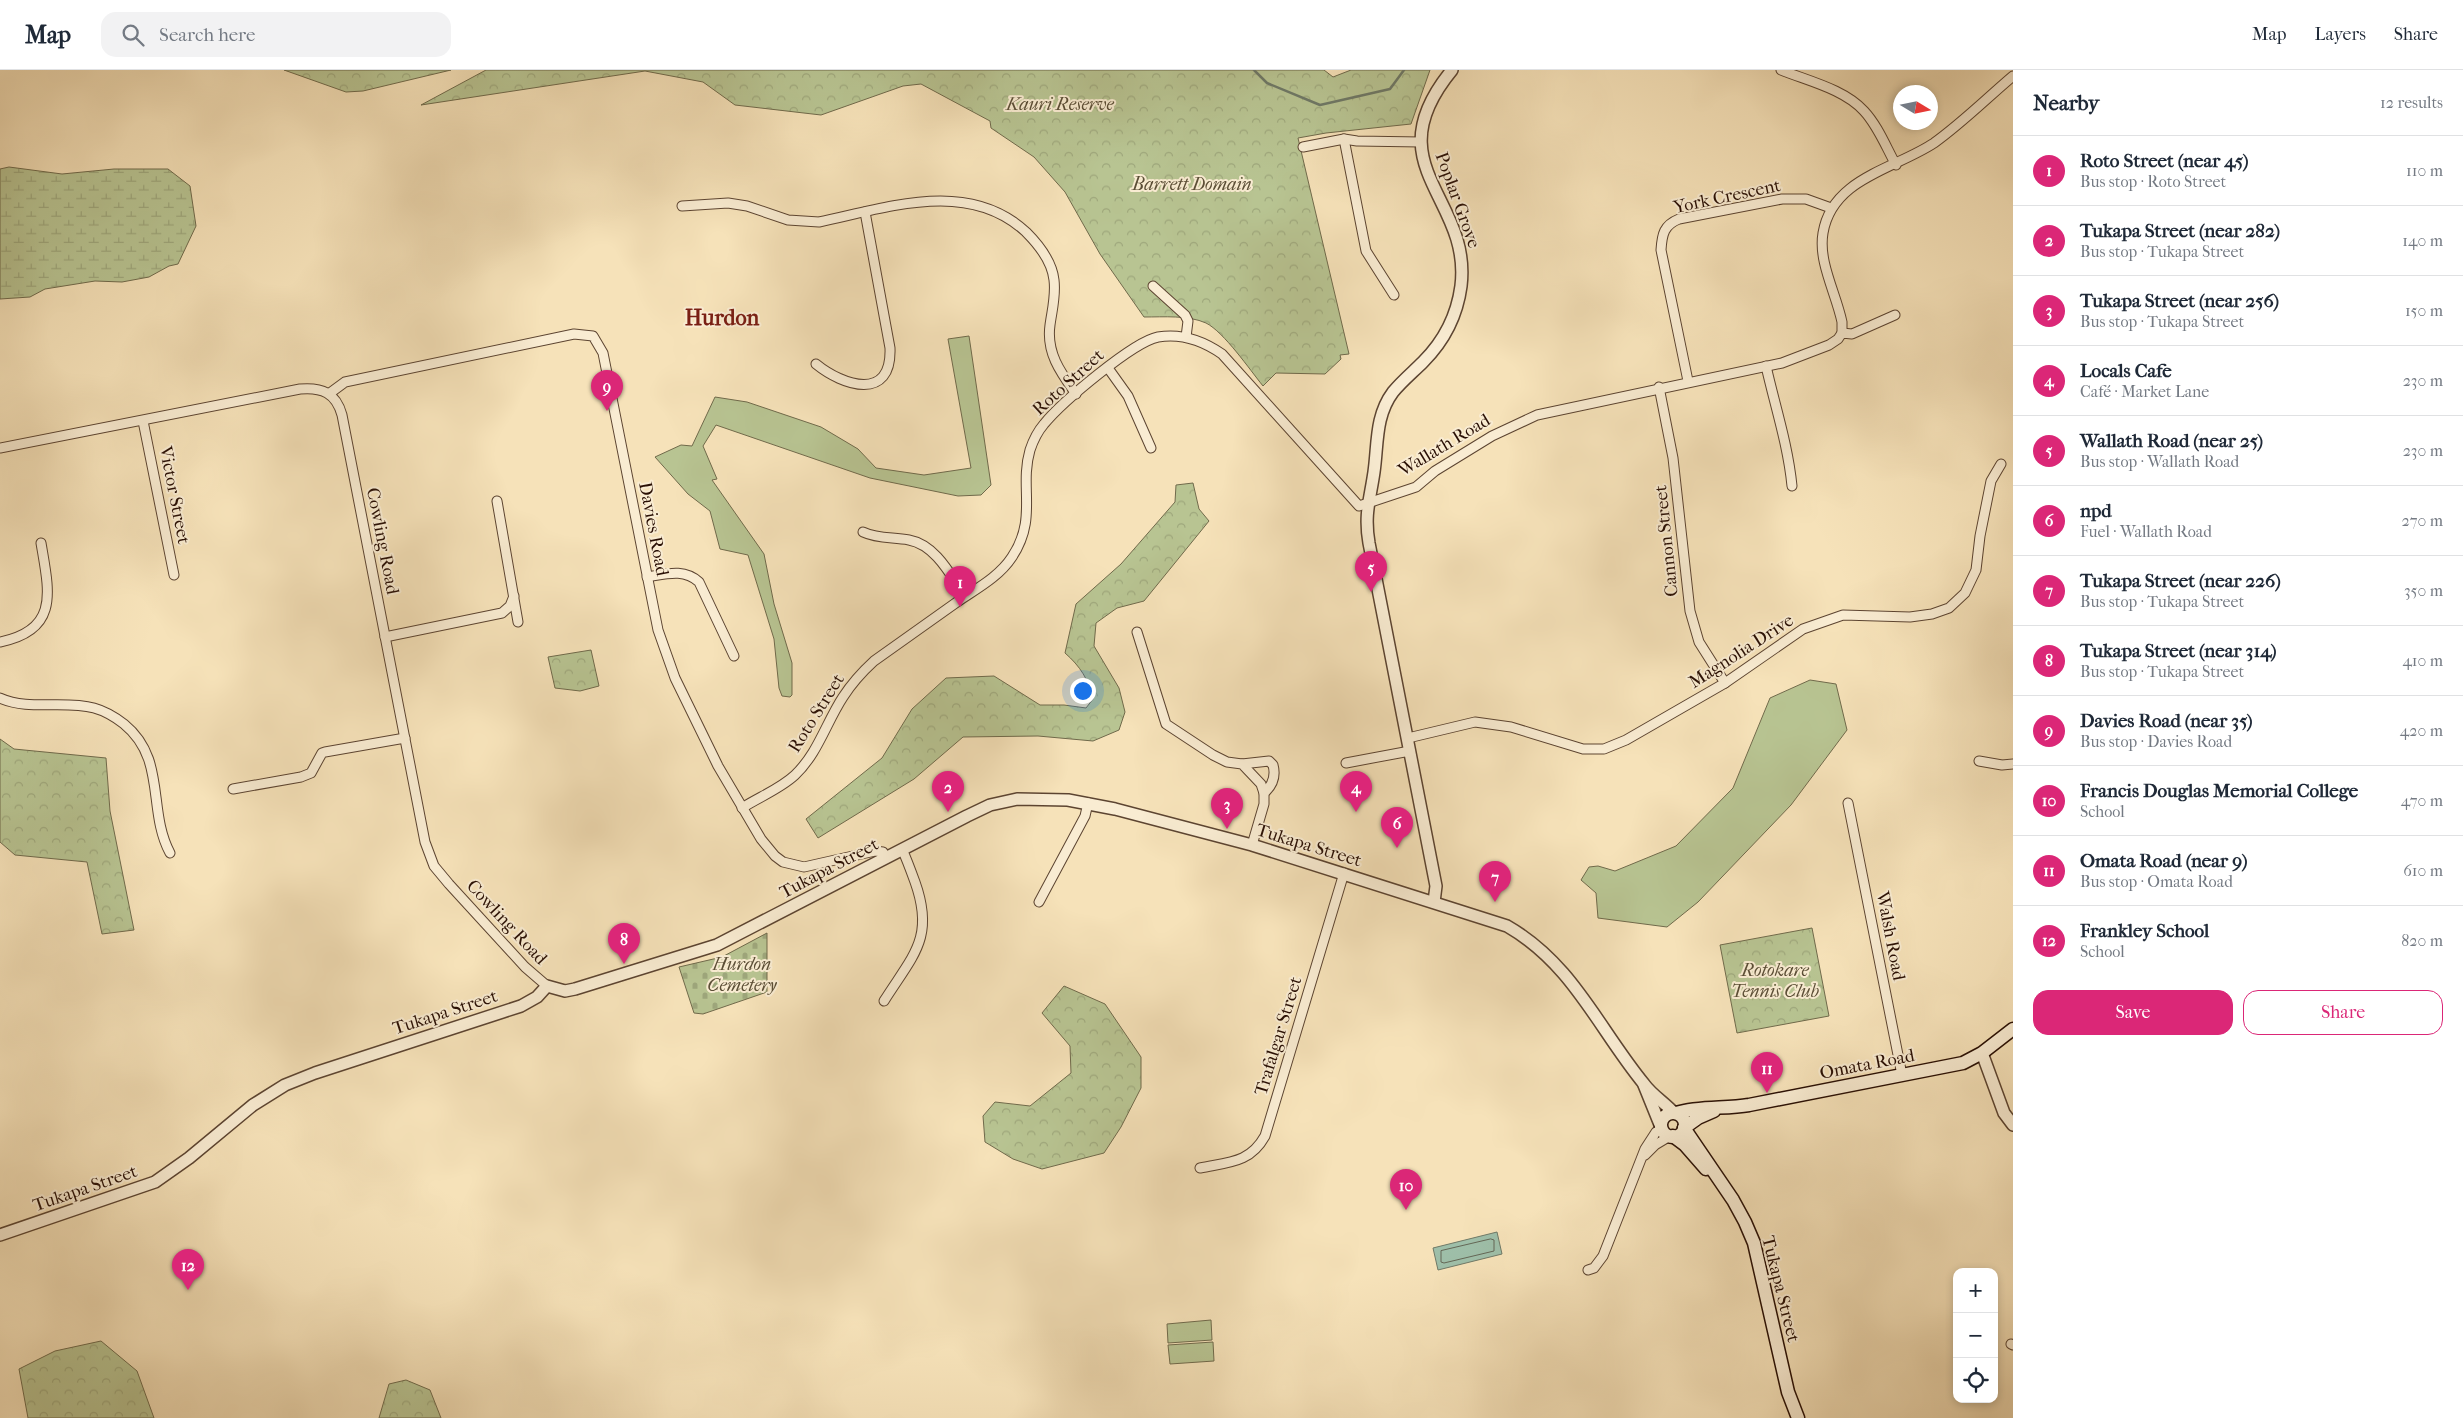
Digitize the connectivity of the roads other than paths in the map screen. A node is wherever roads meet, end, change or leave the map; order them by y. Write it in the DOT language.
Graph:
graph roads {
  1 [pos="1452,70"];
  2 [pos="1781,70"];
  3 [pos="2013,76"];
  4 [pos="1344,139"];
  5 [pos="1421,142"];
  6 [pos="1303,146"];
  7 [pos="1896,164"];
  8 [pos="682,206"];
  9 [pos="1831,208"];
  10 [pos="865,212"];
  11 [pos="1153,286"];
  12 [pos="1394,295"];
  13 [pos="1895,315"];
  14 [pos="1842,333"];
  15 [pos="1186,337"];
  16 [pos="816,364"];
  17 [pos="1766,366"];
  18 [pos="1108,368"];
  19 [pos="1688,381"];
  20 [pos="1659,387"];
  21 [pos="330,393"];
  22 [pos="1076,394"];
  23 [pos="143,421"];
  24 [pos="0,448"];
  25 [pos="1151,448"];
  26 [pos="2001,464"];
  27 [pos="1792,486"];
  28 [pos="497,501"];
  29 [pos="1368,503"];
  30 [pos="863,532"];
  31 [pos="41,543"];
  32 [pos="174,575"];
  33 [pos="647,578"];
  34 [pos="514,596"];
  35 [pos="965,596"];
  36 [pos="518,622"];
  37 [pos="1136,632"];
  38 [pos="385,637"];
  39 [pos="0,642"];
  40 [pos="734,656"];
  41 [pos="1725,683"];
  42 [pos="0,698"];
  43 [pos="405,738"];
  44 [pos="1408,738"];
  45 [pos="1410,751"];
  46 [pos="1979,761"];
  47 [pos="1346,763"];
  48 [pos="1242,764"];
  49 [pos="2013,764"];
  50 [pos="233,789"];
  51 [pos="1264,793"];
  52 [pos="1088,803"];
  53 [pos="1848,803"];
  54 [pos="742,808"];
  55 [pos="1252,845"];
  56 [pos="902,850"];
  57 [pos="170,853"];
  58 [pos="885,858"];
  59 [pos="1344,873"];
  60 [pos="1040,902"];
  61 [pos="1434,902"];
  62 [pos="547,986"];
  63 [pos="884,1001"];
  64 [pos="2013,1028"];
  65 [pos="1982,1053"];
  66 [pos="1902,1075"];
  67 [pos="1644,1085"];
  68 [pos="1718,1109"];
  69 [pos="1675,1113"];
  70 [pos="2013,1125"];
  71 [pos="1684,1128"];
  72 [pos="1667,1132"];
  73 [pos="1200,1168"];
  74 [pos="1714,1175"];
  75 [pos="0,1235"];
  76 [pos="1588,1270"];
  77 [pos="1794,1417"];
  1 -- 5 [label="street, Poplar Grove"];
  2 -- 7 [label="street"];
  3 -- 7 [label="street"];
  4 -- 5 [label="street"];
  4 -- 6 [label="street"];
  4 -- 12 [label="street"];
  5 -- 29 [label="street, Poplar Grove"];
  7 -- 9 [label="street"];
  8 -- 10 [label="street"];
  9 -- 14 [label="street"];
  9 -- 19 [label="street, York Crescent"];
  10 -- 16 [label="street"];
  10 -- 22 [label="street"];
  11 -- 15 [label="street"];
  13 -- 14 [label="street, Wallath Road"];
  14 -- 17 [label="street, Wallath Road"];
  15 -- 18 [label="street, Roto Street"];
  15 -- 29 [label="street, Roto Street"];
  17 -- 19 [label="street, Wallath Road"];
  17 -- 27 [label="street"];
  18 -- 22 [label="street, Roto Street"];
  18 -- 25 [label="street"];
  19 -- 20 [label="street, Wallath Road"];
  20 -- 29 [label="street, Wallath Road"];
  20 -- 41 [label="street, Cannon Street"];
  21 -- 23 [label="street"];
  21 -- 33 [label="street, Davies Road"];
  21 -- 38 [label="street, Cowling Road"];
  22 -- 35 [label="street, Roto Street"];
  23 -- 24 [label="street"];
  23 -- 32 [label="street, Victor Street"];
  26 -- 41 [label="street, Magnolia Drive"];
  28 -- 34 [label="street"];
  29 -- 44 [label="street"];
  30 -- 35 [label="street"];
  31 -- 39 [label="street"];
  33 -- 40 [label="street"];
  33 -- 54 [label="street, Davies Road"];
  34 -- 36 [label="street"];
  34 -- 38 [label="street"];
  35 -- 54 [label="street, Roto Street"];
  37 -- 48 [label="street"];
  38 -- 43 [label="street, Cowling Road"];
  41 -- 44 [label="street, Magnolia Drive"];
  42 -- 57 [label="street"];
  43 -- 50 [label="street"];
  43 -- 62 [label="street, Cowling Road"];
  44 -- 45 [label="street"];
  45 -- 47 [label="street"];
  45 -- 61 [label="street"];
  46 -- 49 [label="street"];
  48 -- 51 [label="street"];
  48 -- 51 [label="street"];
  51 -- 55 [label="street"];
  52 -- 55 [label="street, Tukapa Street"];
  52 -- 56 [label="street, Tukapa Street"];
  52 -- 60 [label="street"];
  53 -- 66 [label="street, Walsh Road"];
  54 -- 58 [label="street, Davies Road"];
  55 -- 59 [label="street, Tukapa Street"];
  56 -- 58 [label="street, Tukapa Street"];
  56 -- 63 [label="street"];
  58 -- 62 [label="street, Tukapa Street"];
  59 -- 61 [label="street, Tukapa Street"];
  59 -- 73 [label="street, Trafalgar Street"];
  61 -- 67 [label="street, Tukapa Street"];
  62 -- 75 [label="street, Tukapa Street"];
  64 -- 65 [label="main road, Omata Road"];
  65 -- 66 [label="main road, Omata Road"];
  65 -- 70 [label="street"];
  66 -- 68 [label="main road, Omata Road"];
  67 -- 69 [label="street, Tukapa Street"];
  67 -- 72 [label="street, Tukapa Street"];
  68 -- 69 [label="main road, Omata Road"];
  68 -- 71 [label="main road, Omata Road"];
  69 -- 71 [label="main road"];
  69 -- 72 [label="main road"];
  71 -- 72 [label="main road"];
  71 -- 74 [label="main road, Tukapa Street"];
  72 -- 74 [label="main road, Tukapa Street"];
  72 -- 76 [label="street"];
  74 -- 77 [label="main road, Tukapa Street"];
}
